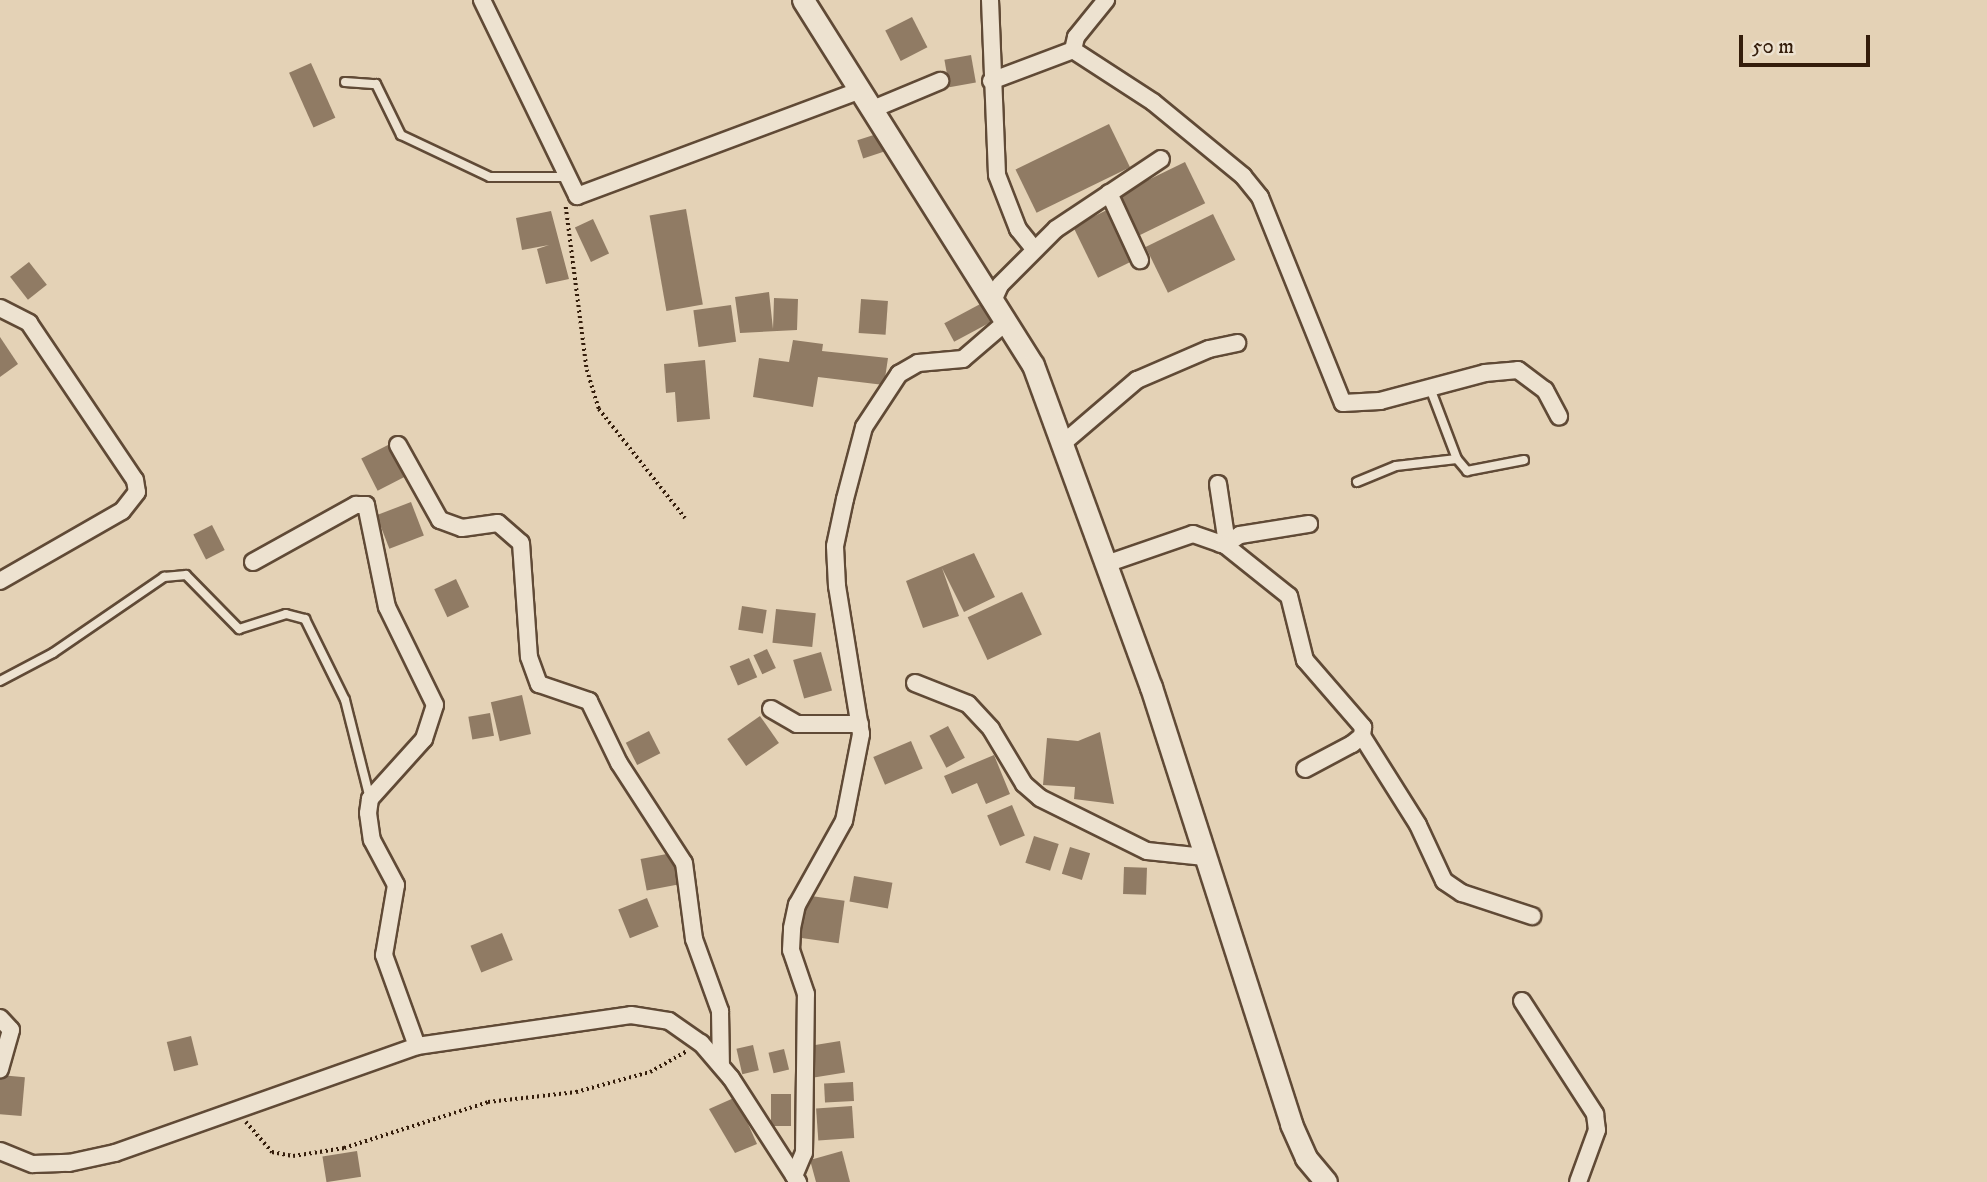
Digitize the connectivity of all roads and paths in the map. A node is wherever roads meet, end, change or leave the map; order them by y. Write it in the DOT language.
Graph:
graph roads {
  1 [pos="482,0"];
  2 [pos="803,0"];
  3 [pos="990,0"];
  4 [pos="1106,0"];
  5 [pos="1073,50"];
  6 [pos="940,81"];
  7 [pos="991,81"];
  8 [pos="345,82"];
  9 [pos="861,90"];
  10 [pos="873,109"];
  11 [pos="1161,159"];
  12 [pos="567,177"];
  13 [pos="1109,193"];
  14 [pos="577,196"];
  15 [pos="1034,249"];
  16 [pos="1140,260"];
  17 [pos="993,301"];
  18 [pos="0,308"];
  19 [pos="1006,322"];
  20 [pos="1237,344"];
  21 [pos="1430,388"];
  22 [pos="1559,416"];
  23 [pos="1062,444"];
  24 [pos="398,445"];
  25 [pos="1457,459"];
  26 [pos="1524,460"];
  27 [pos="1357,482"];
  28 [pos="1218,484"];
  29 [pos="685,518"];
  30 [pos="1309,524"];
  31 [pos="1223,545"];
  32 [pos="253,562"];
  33 [pos="1106,564"];
  34 [pos="0,581"];
  35 [pos="0,681"];
  36 [pos="915,682"];
  37 [pos="771,709"];
  38 [pos="860,724"];
  39 [pos="1362,736"];
  40 [pos="1306,769"];
  41 [pos="370,799"];
  42 [pos="1205,857"];
  43 [pos="1532,916"];
  44 [pos="1522,1002"];
  45 [pos="0,1018"];
  46 [pos="701,1043"];
  47 [pos="417,1046"];
  48 [pos="721,1066"];
  49 [pos="0,1069"];
  50 [pos="239,1110"];
  51 [pos="0,1151"];
  52 [pos="796,1179"];
  53 [pos="1326,1182"];
  54 [pos="1578,1182"];
  1 -- 12 [label="street"];
  2 -- 9 [label="street"];
  3 -- 7 [label="street"];
  4 -- 5 [label="street"];
  5 -- 7 [label="street"];
  5 -- 21 [label="street"];
  6 -- 10 [label="street"];
  7 -- 15 [label="street"];
  8 -- 12 [label="lane"];
  9 -- 10 [label="street"];
  9 -- 14 [label="street"];
  10 -- 17 [label="street"];
  11 -- 13 [label="street"];
  12 -- 14 [label="street"];
  13 -- 15 [label="street"];
  13 -- 16 [label="street"];
  14 -- 29 [label="path"];
  15 -- 17 [label="street"];
  17 -- 19 [label="street"];
  18 -- 34 [label="street"];
  19 -- 23 [label="street"];
  19 -- 38 [label="street"];
  20 -- 23 [label="street"];
  21 -- 22 [label="street"];
  21 -- 25 [label="lane"];
  23 -- 33 [label="street"];
  24 -- 48 [label="street"];
  25 -- 26 [label="lane"];
  25 -- 27 [label="lane"];
  28 -- 31 [label="street"];
  30 -- 31 [label="street"];
  31 -- 33 [label="street"];
  31 -- 39 [label="street"];
  32 -- 41 [label="street"];
  33 -- 42 [label="street"];
  35 -- 41 [label="lane"];
  36 -- 42 [label="street"];
  37 -- 38 [label="street"];
  38 -- 52 [label="street"];
  39 -- 40 [label="street"];
  39 -- 43 [label="street"];
  41 -- 47 [label="street"];
  42 -- 53 [label="street"];
  44 -- 54 [label="street"];
  45 -- 49 [label="street"];
  46 -- 47 [label="street"];
  46 -- 48 [label="street"];
  46 -- 50 [label="path"];
  47 -- 50 [label="street"];
  48 -- 52 [label="street"];
  50 -- 51 [label="street"];
}
